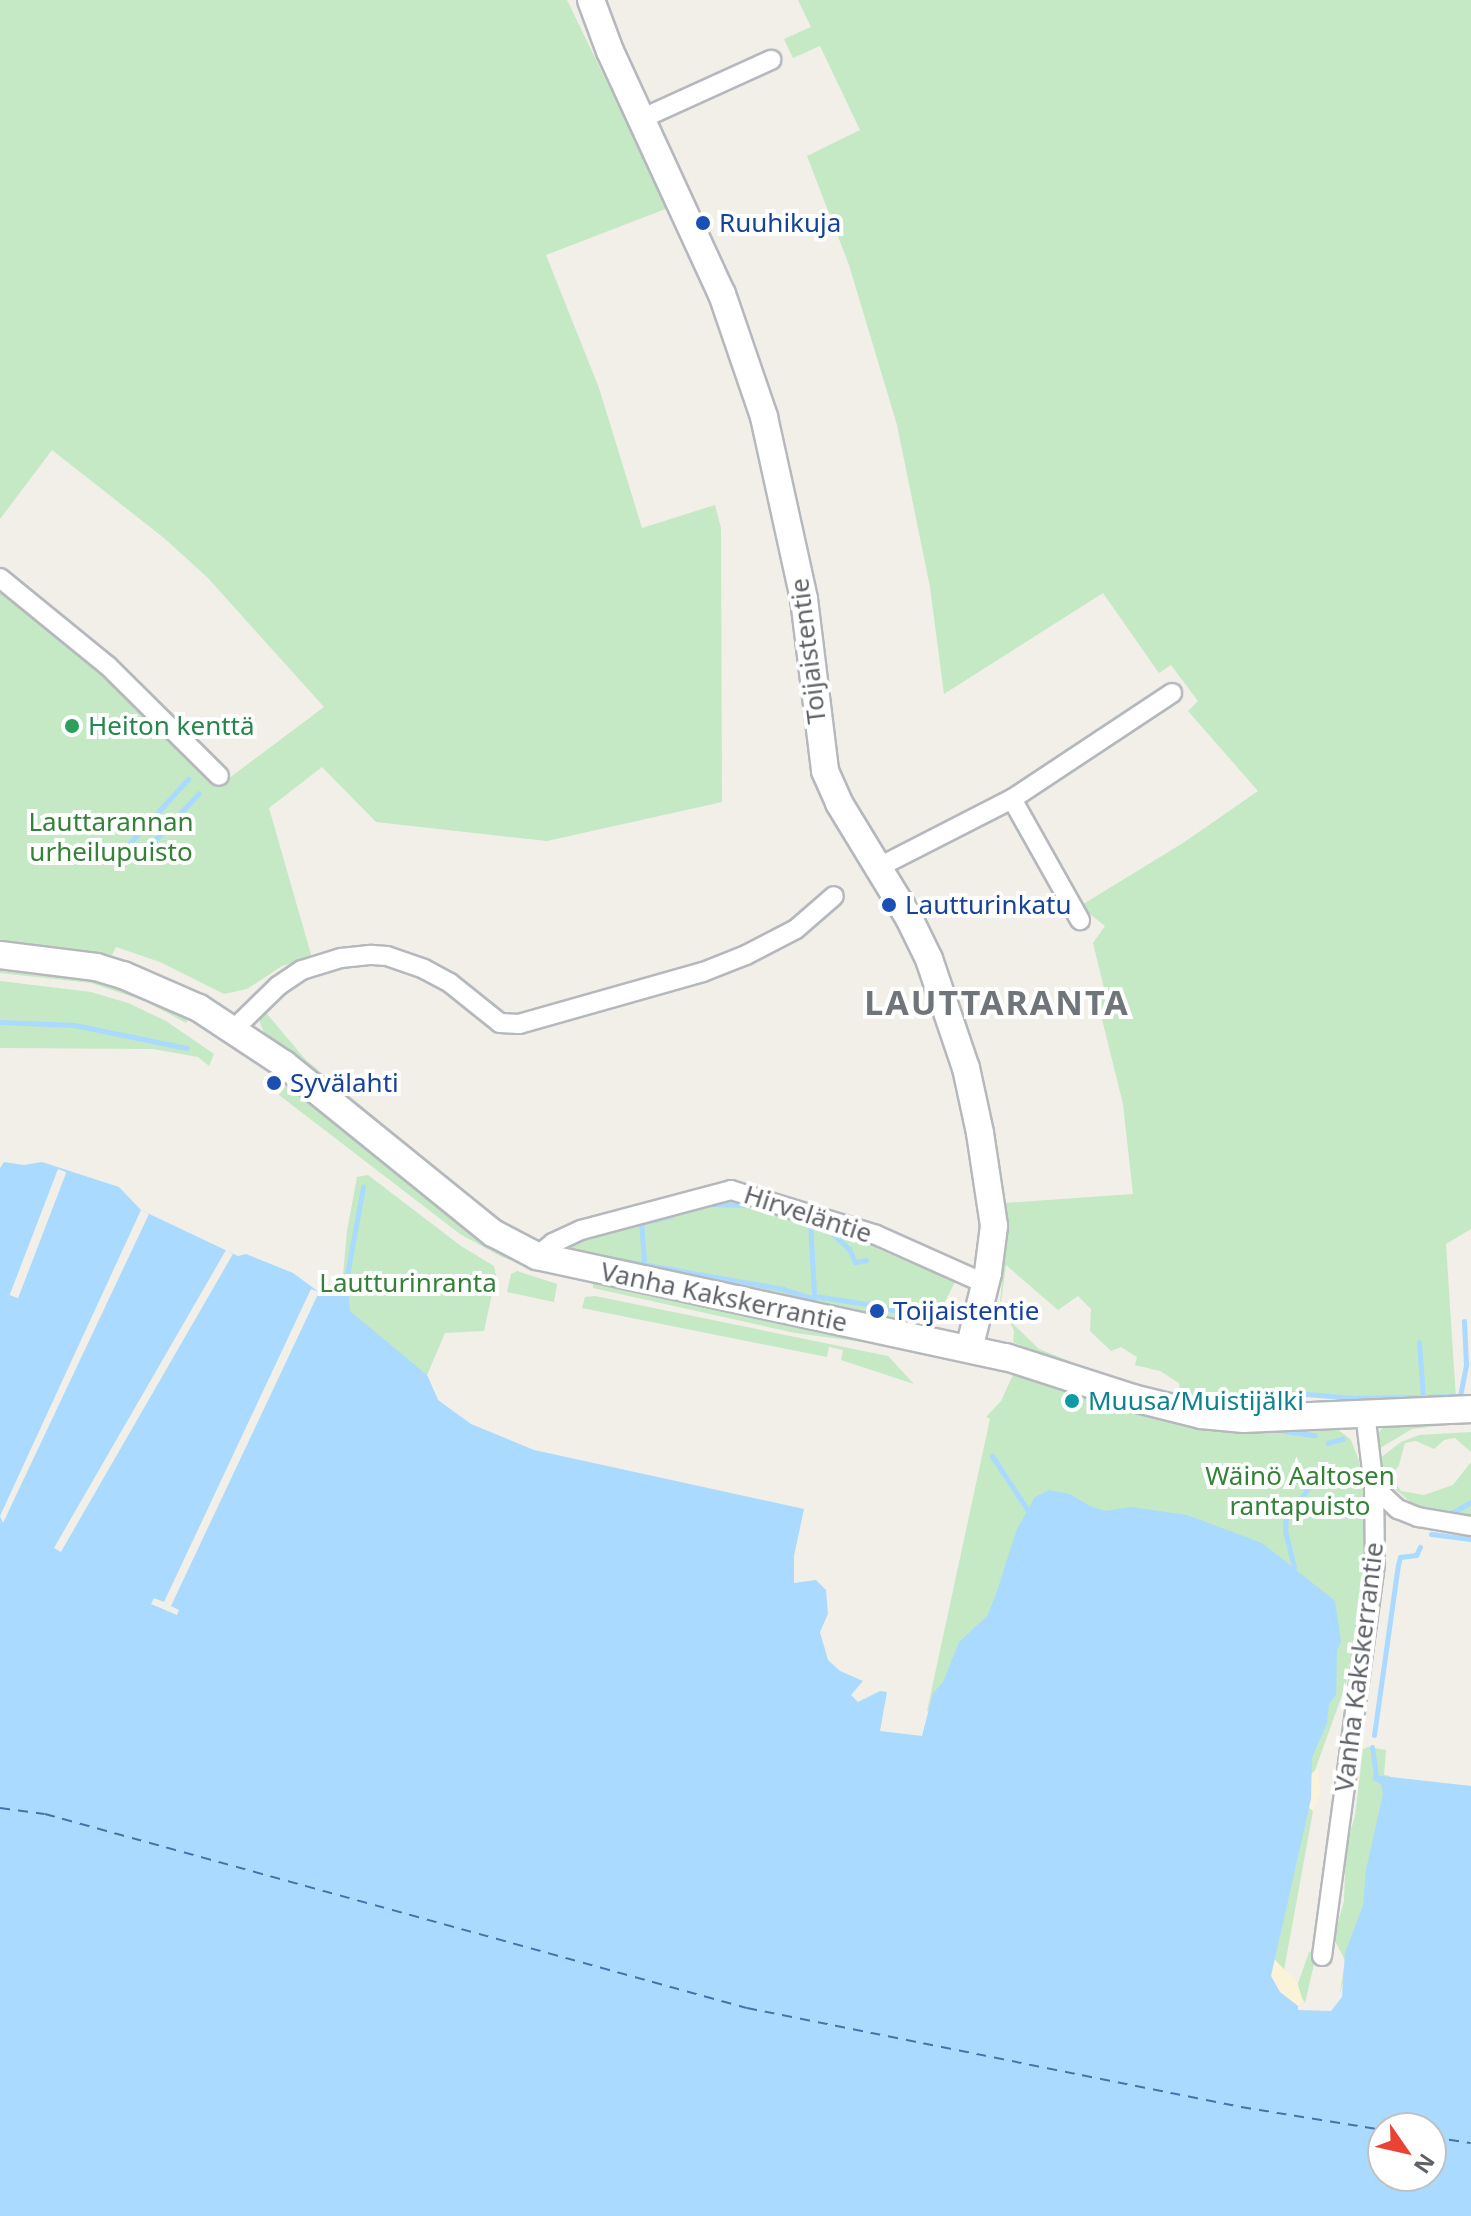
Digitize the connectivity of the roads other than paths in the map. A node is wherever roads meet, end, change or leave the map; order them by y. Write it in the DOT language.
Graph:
graph roads {
  1 [pos="591,0"];
  2 [pos="771,60"];
  3 [pos="643,118"];
  4 [pos="0,578"];
  5 [pos="1172,693"];
  6 [pos="219,776"];
  7 [pos="1012,799"];
  8 [pos="879,867"];
  9 [pos="834,896"];
  10 [pos="1080,920"];
  11 [pos="0,955"];
  12 [pos="234,1029"];
  13 [pos="537,1256"];
  14 [pos="986,1284"];
  15 [pos="969,1349"];
  16 [pos="1471,1409"];
  17 [pos="1365,1413"];
  18 [pos="1374,1487"];
  19 [pos="1471,1526"];
  20 [pos="1322,1956"];
  1 -- 3 [label="street, Toijaistentie"];
  2 -- 3 [label="street"];
  3 -- 8 [label="street, Toijaistentie"];
  4 -- 6 [label="street"];
  5 -- 7 [label="street"];
  7 -- 8 [label="street"];
  7 -- 10 [label="street"];
  8 -- 14 [label="street, Toijaistentie"];
  9 -- 12 [label="street"];
  11 -- 12 [label="street, Vanha Kakskerrantie"];
  12 -- 13 [label="street, Vanha Kakskerrantie"];
  13 -- 14 [label="street, Hirveläntie"];
  13 -- 15 [label="street, Vanha Kakskerrantie"];
  14 -- 15 [label="street, Toijaistentie"];
  15 -- 17 [label="street, Vanha Kakskerrantie"];
  16 -- 17 [label="street"];
  17 -- 18 [label="street, Vanha Kakskerrantie"];
  18 -- 19 [label="street"];
  18 -- 20 [label="street, Vanha Kakskerrantie"];
}
